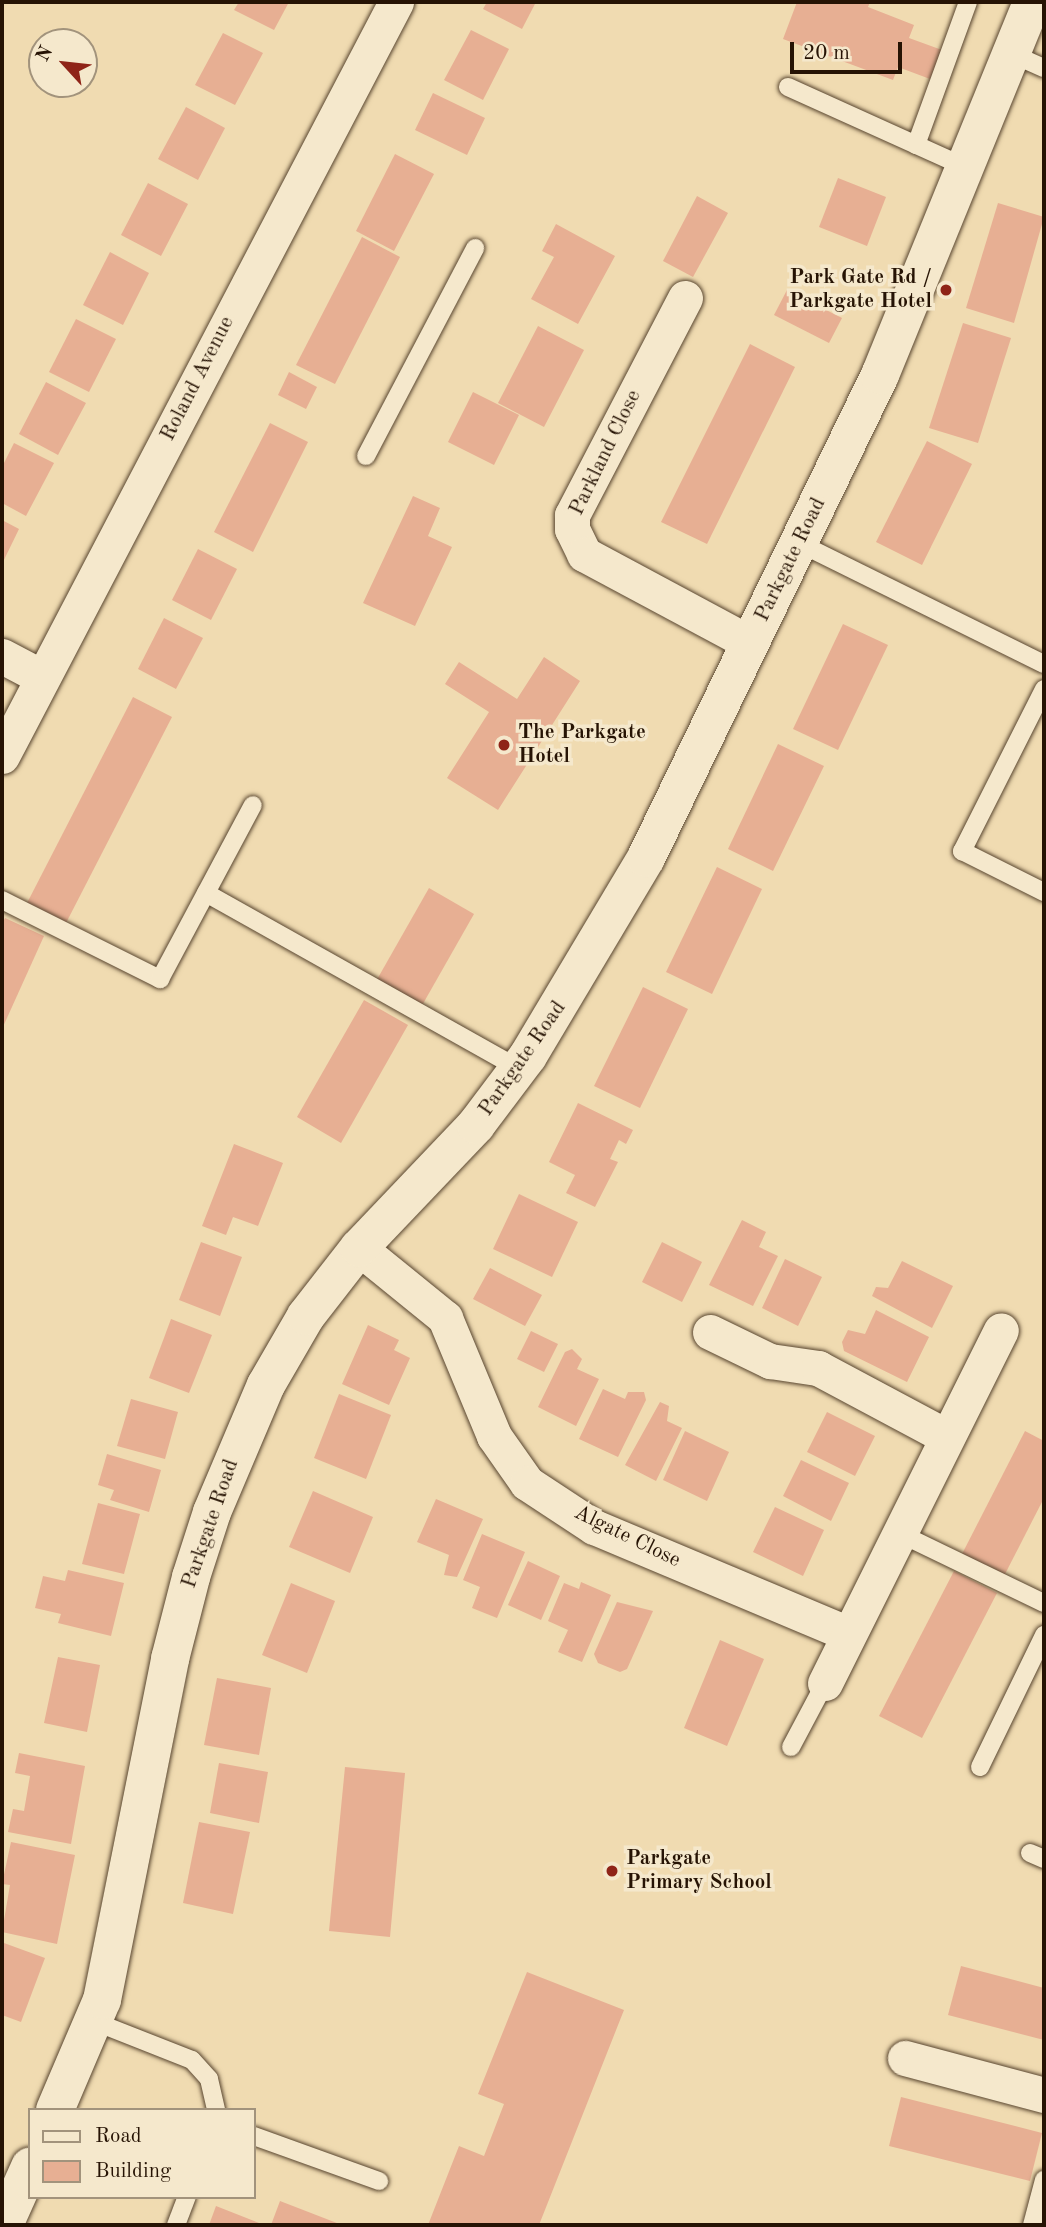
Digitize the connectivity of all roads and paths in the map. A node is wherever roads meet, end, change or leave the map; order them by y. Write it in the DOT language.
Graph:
graph roads {
  1 [pos="396,2"];
  2 [pos="968,2"];
  3 [pos="1032,2"];
  4 [pos="1010,53"];
  5 [pos="1044,68"];
  6 [pos="788,87"];
  7 [pos="916,145"];
  8 [pos="965,167"];
  9 [pos="475,248"];
  10 [pos="685,298"];
  11 [pos="366,456"];
  12 [pos="799,543"];
  13 [pos="750,643"];
  14 [pos="2,656"];
  15 [pos="1044,664"];
  16 [pos="42,677"];
  17 [pos="1044,689"];
  18 [pos="2,756"];
  19 [pos="253,805"];
  20 [pos="1044,892"];
  21 [pos="206,893"];
  22 [pos="2,900"];
  23 [pos="519,1069"];
  24 [pos="359,1248"];
  25 [pos="1001,1330"];
  26 [pos="710,1332"];
  27 [pos="947,1437"];
  28 [pos="899,1533"];
  29 [pos="1044,1603"];
  30 [pos="848,1634"];
  31 [pos="1044,1635"];
  32 [pos="825,1683"];
  33 [pos="791,1747"];
  34 [pos="979,1768"];
  35 [pos="93,2021"];
  36 [pos="905,2058"];
  37 [pos="1044,2095"];
  38 [pos="56,2108"];
  39 [pos="216,2108"];
  40 [pos="256,2137"];
  41 [pos="28,2171"];
  42 [pos="1044,2180"];
  43 [pos="379,2181"];
  44 [pos="186,2199"];
  45 [pos="4,2225"];
  46 [pos="176,2225"];
  47 [pos="1032,2225"];
  1 -- 16 [label="street, Roland Avenue"];
  2 -- 7 [label="lane"];
  3 -- 4 [label="street, Parkgate Road"];
  4 -- 5 [label="lane"];
  4 -- 8 [label="street, Parkgate Road"];
  6 -- 7 [label="lane"];
  7 -- 8 [label="lane"];
  8 -- 12 [label="street, Parkgate Road"];
  9 -- 11 [label="lane"];
  10 -- 13 [label="street, Parkland Close"];
  12 -- 13 [label="street, Parkgate Road"];
  12 -- 15 [label="lane"];
  13 -- 23 [label="street, Parkgate Road"];
  14 -- 16 [label="street"];
  16 -- 18 [label="street, Roland Avenue"];
  17 -- 20 [label="lane"];
  19 -- 21 [label="lane"];
  21 -- 22 [label="lane"];
  21 -- 23 [label="lane"];
  23 -- 24 [label="street, Parkgate Road"];
  24 -- 30 [label="street, Algate Close"];
  24 -- 35 [label="street, Parkgate Road"];
  25 -- 27 [label="street"];
  26 -- 27 [label="street"];
  27 -- 28 [label="street"];
  28 -- 29 [label="lane"];
  28 -- 30 [label="street"];
  30 -- 32 [label="street"];
  31 -- 34 [label="lane"];
  32 -- 33 [label="lane"];
  35 -- 38 [label="street, Parkgate Road"];
  35 -- 39 [label="lane"];
  36 -- 37 [label="street"];
  40 -- 43 [label="lane"];
  41 -- 45 [label="street"];
  42 -- 47 [label="lane"];
  44 -- 46 [label="lane"];
}
